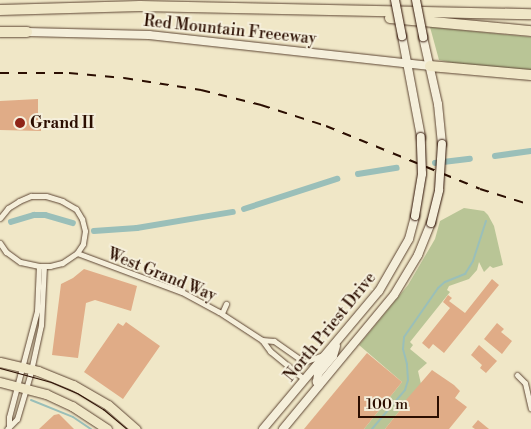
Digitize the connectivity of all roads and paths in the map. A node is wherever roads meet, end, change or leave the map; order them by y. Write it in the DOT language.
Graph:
graph roads {
  1 [pos="395,0"];
  2 [pos="416,0"];
  3 [pos="0,10"];
  4 [pos="326,11"];
  5 [pos="531,14"];
  6 [pos="531,31"];
  7 [pos="0,32"];
  8 [pos="27,32"];
  9 [pos="408,64"];
  10 [pos="430,66"];
  11 [pos="531,75"];
  12 [pos="1,216"];
  13 [pos="0,243"];
  14 [pos="77,253"];
  15 [pos="42,266"];
  16 [pos="226,304"];
  17 [pos="222,313"];
  18 [pos="262,340"];
  19 [pos="338,342"];
  20 [pos="328,353"];
  21 [pos="0,362"];
  22 [pos="26,368"];
  23 [pos="517,375"];
  24 [pos="305,380"];
  25 [pos="0,382"];
  26 [pos="16,385"];
  27 [pos="319,385"];
  28 [pos="26,388"];
  29 [pos="531,408"];
  30 [pos="8,428"];
  31 [pos="107,429"];
  32 [pos="136,429"];
  33 [pos="263,429"];
  34 [pos="283,429"];
  1 -- 9 [label="main road, North Priest Drive, bridge"];
  2 -- 10 [label="main road, North Priest Drive, bridge"];
  3 -- 4 [label="highway"];
  4 -- 5 [label="highway"];
  4 -- 6 [label="highway"];
  7 -- 8 [label="highway"];
  8 -- 9 [label="main road, Red Mountain Freeeway"];
  9 -- 10 [label="main road, Red Mountain Freeeway"];
  9 -- 19 [label="main road, North Priest Drive, bridge"];
  10 -- 11 [label="highway"];
  10 -- 27 [label="main road, North Priest Drive, bridge"];
  12 -- 14 [label="street"];
  13 -- 15 [label="street"];
  14 -- 15 [label="street"];
  14 -- 17 [label="street, West Grand Way"];
  15 -- 22 [label="street"];
  15 -- 22 [label="street"];
  16 -- 17 [label="street"];
  17 -- 18 [label="street, West Grand Way"];
  18 -- 20 [label="street, West Grand Way"];
  18 -- 24 [label="street, West Grand Way"];
  19 -- 20 [label="main road, North Priest Drive"];
  19 -- 27 [label="main road"];
  20 -- 24 [label="main road, North Priest Drive"];
  21 -- 22 [label="main road"];
  22 -- 26 [label="street"];
  22 -- 28 [label="street"];
  22 -- 32 [label="main road"];
  23 -- 29 [label="street"];
  24 -- 33 [label="main road, North Priest Drive"];
  25 -- 26 [label="main road"];
  26 -- 28 [label="main road"];
  26 -- 30 [label="street"];
  27 -- 34 [label="main road, North Priest Drive"];
  28 -- 30 [label="street"];
  28 -- 31 [label="main road"];
}
